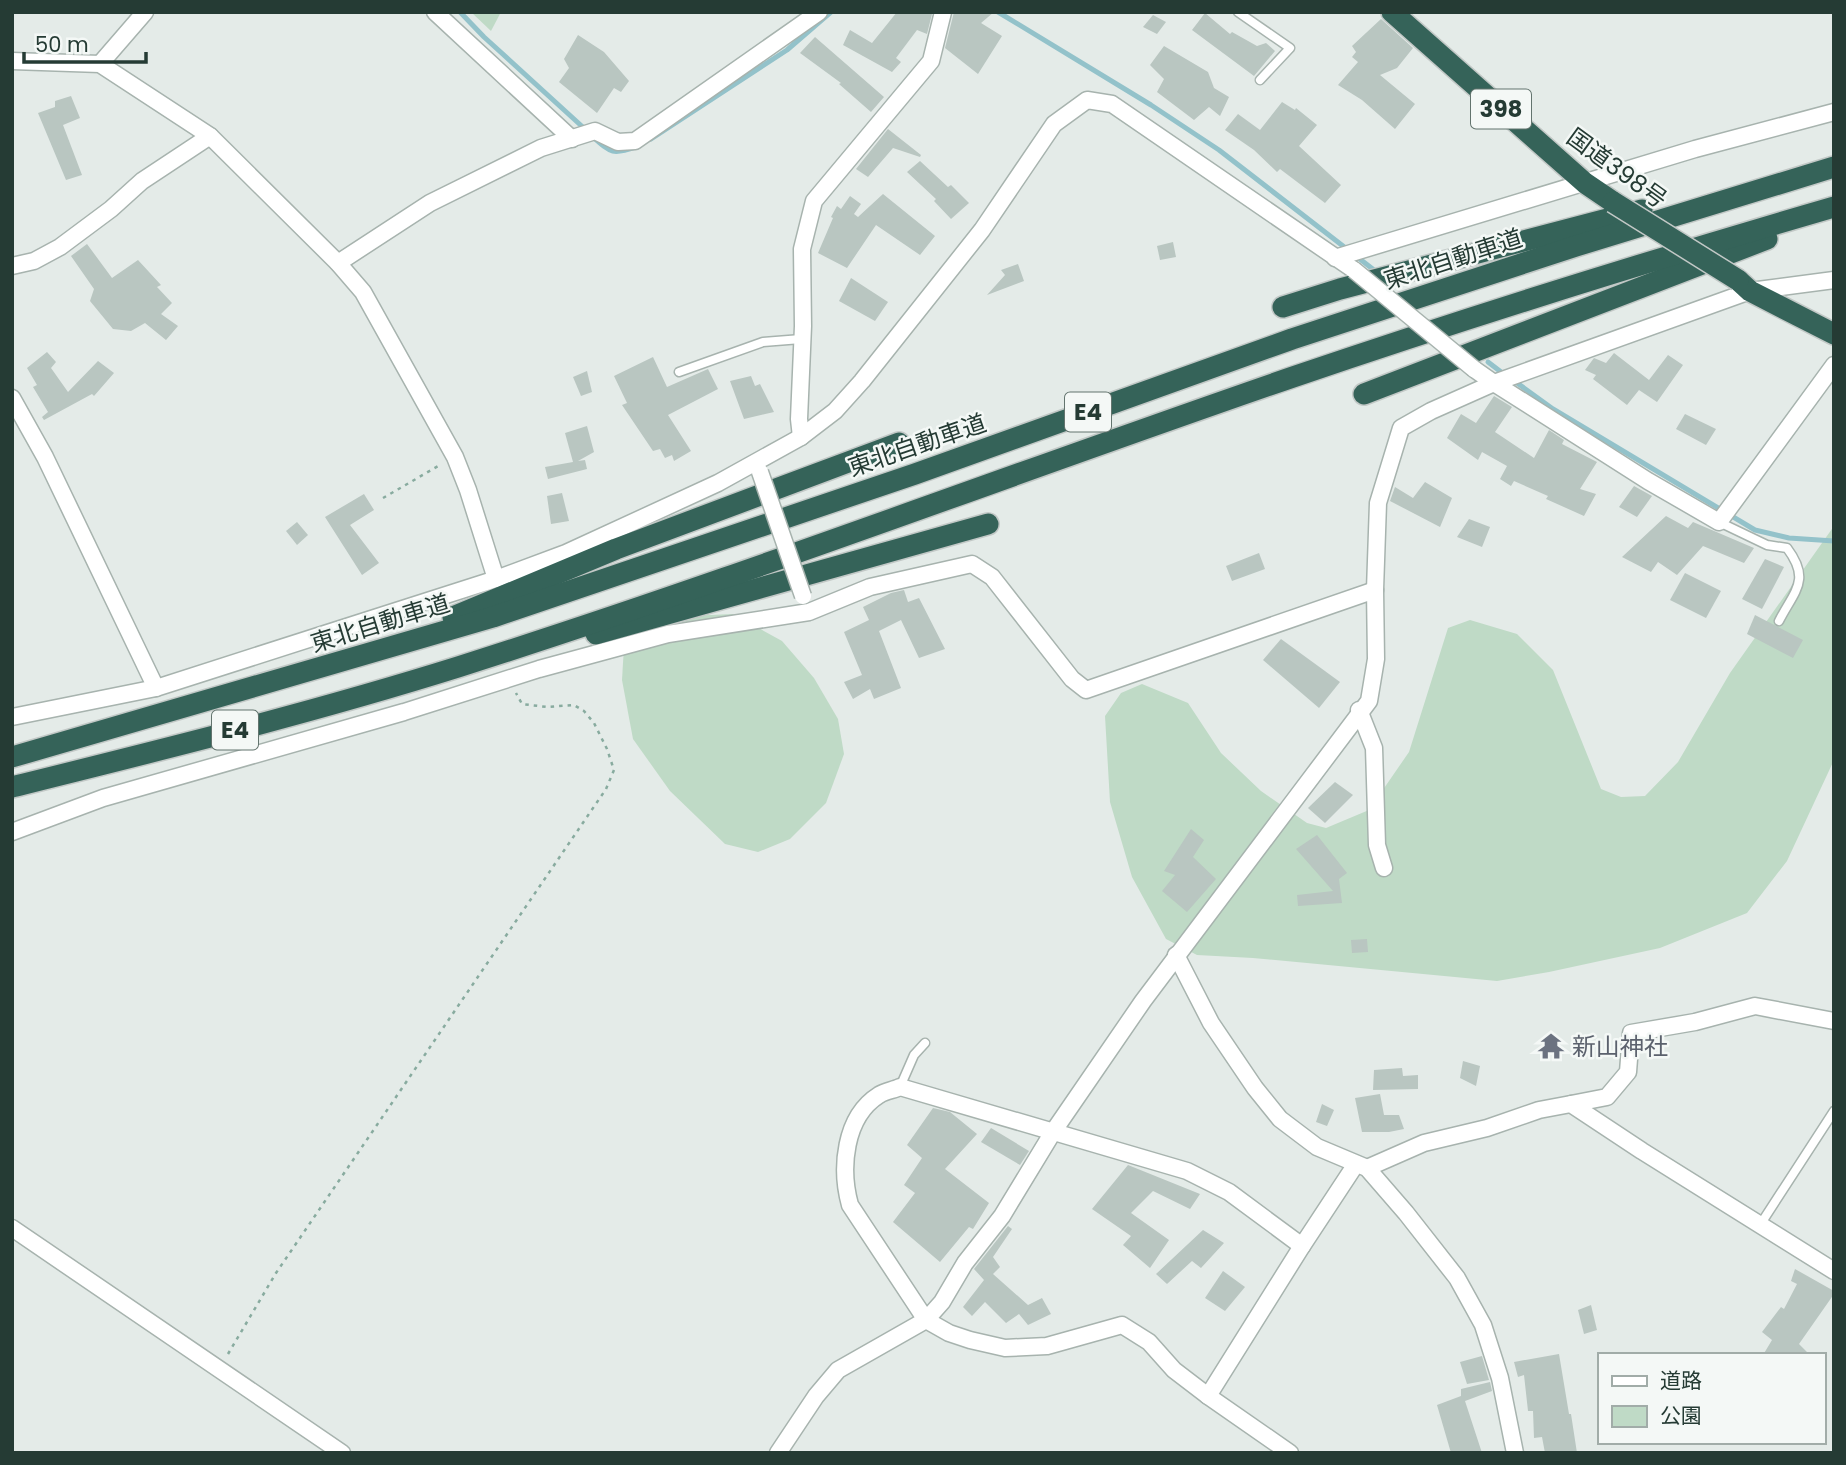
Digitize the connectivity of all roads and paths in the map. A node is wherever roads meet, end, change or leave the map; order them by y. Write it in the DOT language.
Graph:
graph roads {
  1 [pos="145,12"];
  2 [pos="435,12"];
  3 [pos="819,12"];
  4 [pos="943,12"];
  5 [pos="1238,12"];
  6 [pos="1392,12"];
  7 [pos="12,61"];
  8 [pos="100,64"];
  9 [pos="1260,79"];
  10 [pos="1834,112"];
  11 [pos="211,136"];
  12 [pos="583,136"];
  13 [pos="1827,169"];
  14 [pos="1585,183"];
  15 [pos="1834,209"];
  16 [pos="1335,258"];
  17 [pos="338,263"];
  18 [pos="12,266"];
  19 [pos="1834,279"];
  20 [pos="1744,285"];
  21 [pos="1283,307"];
  22 [pos="1834,334"];
  23 [pos="801,339"];
  24 [pos="1834,365"];
  25 [pos="678,372"];
  26 [pos="1498,381"];
  27 [pos="1364,394"];
  28 [pos="12,398"];
  29 [pos="801,437"];
  30 [pos="899,443"];
  31 [pos="455,457"];
  32 [pos="757,466"];
  33 [pos="383,498"];
  34 [pos="1721,519"];
  35 [pos="988,524"];
  36 [pos="496,579"];
  37 [pos="1375,590"];
  38 [pos="806,604"];
  39 [pos="1779,621"];
  40 [pos="344,662"];
  41 [pos="457,667"];
  42 [pos="508,678"];
  43 [pos="156,688"];
  44 [pos="1359,710"];
  45 [pos="12,717"];
  46 [pos="12,757"];
  47 [pos="12,787"];
  48 [pos="12,832"];
  49 [pos="1384,867"];
  50 [pos="1176,955"];
  51 [pos="1834,1021"];
  52 [pos="925,1042"];
  53 [pos="900,1087"];
  54 [pos="1571,1104"];
  55 [pos="1834,1111"];
  56 [pos="1053,1132"];
  57 [pos="1361,1166"];
  58 [pos="1760,1225"];
  59 [pos="12,1228"];
  60 [pos="1302,1246"];
  61 [pos="1834,1271"];
  62 [pos="926,1320"];
  63 [pos="219,1369"];
  64 [pos="1208,1396"];
  65 [pos="342,1453"];
  66 [pos="778,1453"];
  67 [pos="1290,1453"];
  68 [pos="1515,1453"];
  1 -- 8 [label="street"];
  2 -- 12 [label="street"];
  3 -- 12 [label="street"];
  4 -- 23 [label="street"];
  5 -- 9 [label="lane"];
  6 -- 14 [label="highway, 国道398号 / 398"];
  7 -- 8 [label="street"];
  8 -- 11 [label="street"];
  10 -- 14 [label="street"];
  11 -- 17 [label="street"];
  11 -- 18 [label="street"];
  12 -- 17 [label="street"];
  13 -- 21 [label="highway"];
  13 -- 40 [label="highway, 東北自動車道 / E4"];
  14 -- 16 [label="street"];
  14 -- 20 [label="highway, 国道398号 / 398, bridge"];
  15 -- 27 [label="highway"];
  15 -- 41 [label="highway, E4"];
  16 -- 26 [label="street, bridge"];
  16 -- 29 [label="street"];
  17 -- 31 [label="street"];
  19 -- 20 [label="street"];
  20 -- 22 [label="highway, 国道398号 / 398"];
  20 -- 26 [label="street"];
  23 -- 25 [label="lane"];
  23 -- 29 [label="street"];
  24 -- 34 [label="street"];
  26 -- 34 [label="street"];
  26 -- 37 [label="street"];
  28 -- 43 [label="street"];
  29 -- 32 [label="street"];
  30 -- 40 [label="highway"];
  31 -- 33 [label="path"];
  31 -- 36 [label="street"];
  32 -- 36 [label="street"];
  32 -- 38 [label="street, bridge"];
  34 -- 39 [label="lane"];
  35 -- 41 [label="highway"];
  36 -- 43 [label="street"];
  37 -- 38 [label="street"];
  37 -- 44 [label="street"];
  38 -- 42 [label="street"];
  40 -- 46 [label="highway, 東北自動車道 / E4"];
  41 -- 47 [label="highway, E4"];
  42 -- 48 [label="street"];
  42 -- 63 [label="path"];
  43 -- 45 [label="street"];
  44 -- 49 [label="street"];
  44 -- 50 [label="street"];
  50 -- 56 [label="street"];
  50 -- 57 [label="street"];
  51 -- 54 [label="street"];
  52 -- 53 [label="lane"];
  53 -- 56 [label="street"];
  53 -- 62 [label="street"];
  54 -- 57 [label="street"];
  54 -- 58 [label="street"];
  55 -- 58 [label="lane"];
  56 -- 60 [label="street"];
  56 -- 62 [label="street"];
  57 -- 60 [label="street"];
  57 -- 68 [label="street"];
  58 -- 61 [label="street"];
  59 -- 63 [label="street"];
  60 -- 64 [label="street"];
  62 -- 64 [label="street"];
  62 -- 66 [label="street"];
  63 -- 65 [label="street"];
  64 -- 67 [label="street"];
}
